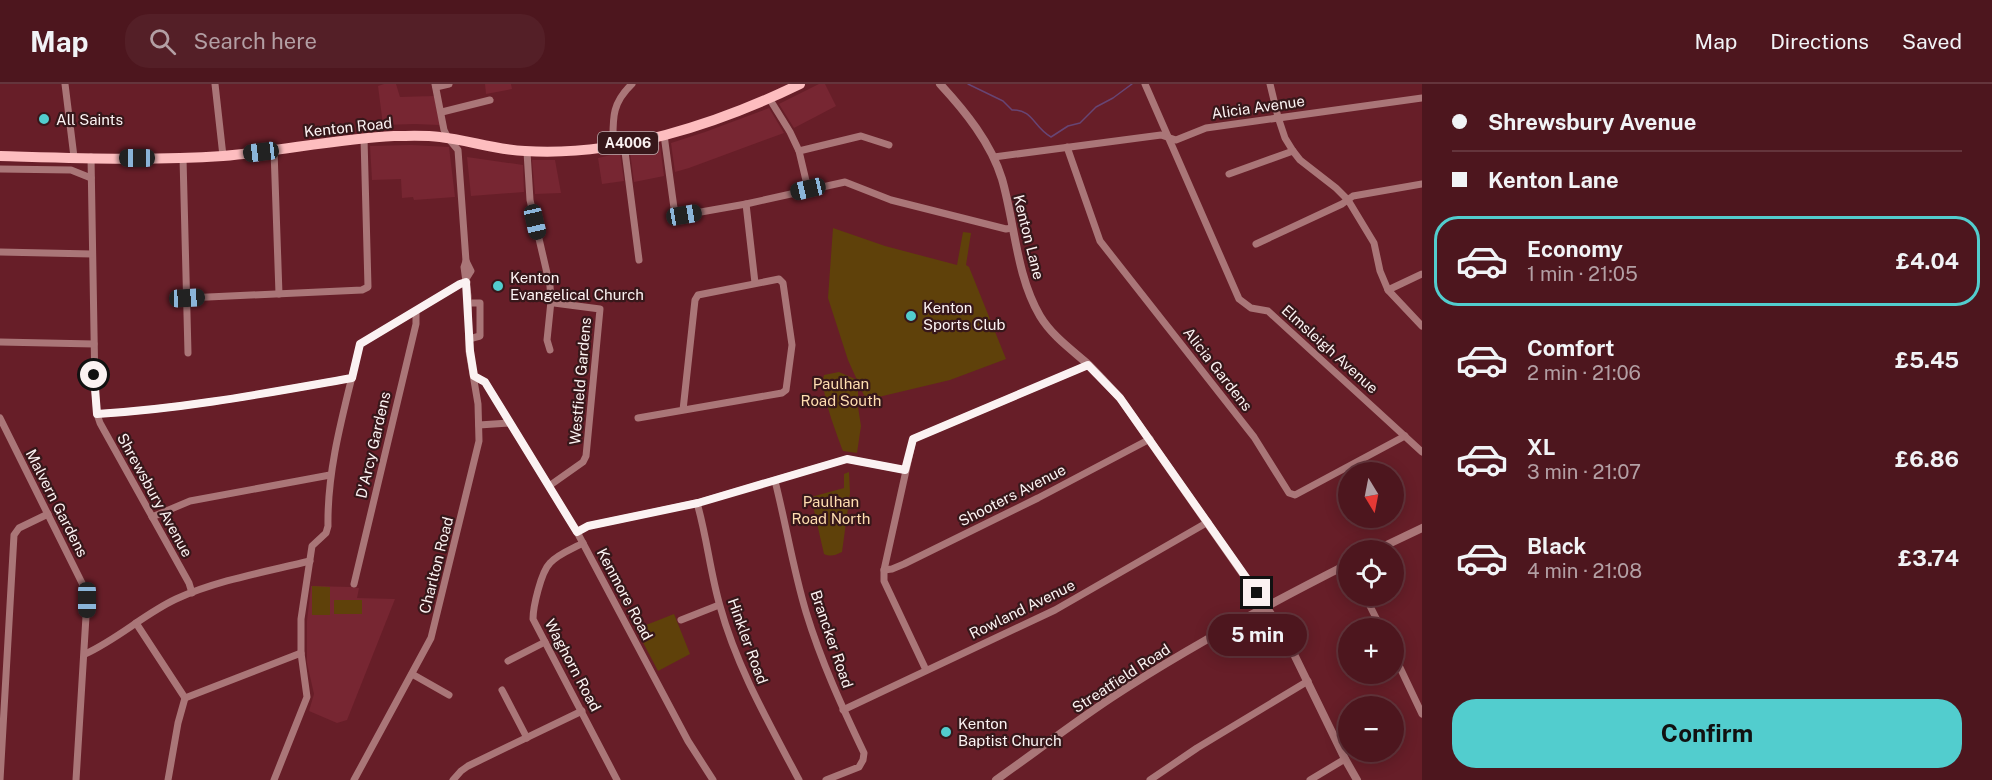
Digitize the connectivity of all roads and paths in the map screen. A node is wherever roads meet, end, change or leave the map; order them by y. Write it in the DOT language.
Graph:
graph roads {
  1 [pos="65,84"];
  2 [pos="215,84"];
  3 [pos="449,84"];
  4 [pos="632,84"];
  5 [pos="800,84"];
  6 [pos="940,84"];
  7 [pos="1145,84"];
  8 [pos="1270,84"];
  9 [pos="435,85"];
  10 [pos="770,98"];
  11 [pos="1422,98"];
  12 [pos="489,100"];
  13 [pos="442,112"];
  14 [pos="1278,117"];
  15 [pos="664,135"];
  16 [pos="1167,137"];
  17 [pos="364,138"];
  18 [pos="448,138"];
  19 [pos="619,145"];
  20 [pos="889,145"];
  21 [pos="1067,147"];
  22 [pos="274,150"];
  23 [pos="799,151"];
  24 [pos="1293,151"];
  25 [pos="527,152"];
  26 [pos="0,156"];
  27 [pos="223,156"];
  28 [pos="74,157"];
  29 [pos="90,157"];
  30 [pos="994,157"];
  31 [pos="183,158"];
  32 [pos="0,169"];
  33 [pos="1229,174"];
  34 [pos="91,178"];
  35 [pos="1422,184"];
  36 [pos="808,189"];
  37 [pos="1348,200"];
  38 [pos="746,204"];
  39 [pos="1012,228"];
  40 [pos="1256,244"];
  41 [pos="0,252"];
  42 [pos="92,254"];
  43 [pos="639,260"];
  44 [pos="1422,274"];
  45 [pos="466,280"];
  46 [pos="755,283"];
  47 [pos="1388,290"];
  48 [pos="279,294"];
  49 [pos="187,298"];
  50 [pos="551,301"];
  51 [pos="468,303"];
  52 [pos="416,310"];
  53 [pos="1422,326"];
  54 [pos="469,339"];
  55 [pos="0,342"];
  56 [pos="94,344"];
  57 [pos="550,350"];
  58 [pos="188,353"];
  59 [pos="1088,365"];
  60 [pos="474,376"];
  61 [pos="352,378"];
  62 [pos="683,410"];
  63 [pos="97,414"];
  64 [pos="0,418"];
  65 [pos="638,418"];
  66 [pos="509,423"];
  67 [pos="479,425"];
  68 [pos="1405,435"];
  69 [pos="1150,440"];
  70 [pos="1422,452"];
  71 [pos="905,470"];
  72 [pos="330,475"];
  73 [pos="776,481"];
  74 [pos="549,486"];
  75 [pos="698,503"];
  76 [pos="48,514"];
  77 [pos="152,517"];
  78 [pos="1208,522"];
  79 [pos="1421,530"];
  80 [pos="577,532"];
  81 [pos="1398,540"];
  82 [pos="583,543"];
  83 [pos="310,561"];
  84 [pos="1338,569"];
  85 [pos="884,570"];
  86 [pos="354,585"];
  87 [pos="192,593"];
  88 [pos="719,605"];
  89 [pos="1266,606"];
  90 [pos="681,620"];
  91 [pos="136,623"];
  92 [pos="544,642"];
  93 [pos="301,653"];
  94 [pos="85,654"];
  95 [pos="508,661"];
  96 [pos="926,670"];
  97 [pos="412,674"];
  98 [pos="1404,676"];
  99 [pos="1308,681"];
  100 [pos="502,690"];
  101 [pos="449,695"];
  102 [pos="185,698"];
  103 [pos="843,710"];
  104 [pos="582,711"];
  105 [pos="1422,714"];
  106 [pos="527,738"];
  107 [pos="1338,744"];
  108 [pos="1340,762"];
  109 [pos="1347,762"];
  110 [pos="0,780"];
  111 [pos="76,780"];
  112 [pos="168,780"];
  113 [pos="274,780"];
  114 [pos="354,780"];
  115 [pos="453,780"];
  116 [pos="617,780"];
  117 [pos="713,780"];
  118 [pos="799,780"];
  119 [pos="826,780"];
  120 [pos="996,780"];
  121 [pos="1150,780"];
  122 [pos="1310,780"];
  123 [pos="1357,780"];
  1 -- 28 [label="street"];
  2 -- 27 [label="street"];
  3 -- 9 [label="street"];
  4 -- 19 [label="street"];
  5 -- 10 [label="main road, A4006"];
  6 -- 30 [label="street, Kenton Lane"];
  7 -- 16 [label="street, Elmsleigh Avenue"];
  8 -- 14 [label="street"];
  9 -- 13 [label="street, Charlton Road"];
  10 -- 15 [label="main road, A4006"];
  10 -- 23 [label="street"];
  11 -- 14 [label="street, Alicia Avenue"];
  12 -- 13 [label="street"];
  13 -- 18 [label="street, Charlton Road"];
  14 -- 16 [label="street, Alicia Avenue"];
  14 -- 24 [label="street"];
  15 -- 19 [label="main road, A4006"];
  15 -- 38 [label="street"];
  16 -- 21 [label="street, Alicia Avenue"];
  16 -- 68 [label="street, Elmsleigh Avenue"];
  17 -- 18 [label="main road, Kenton Road / A4006"];
  17 -- 22 [label="main road, Kenton Road / A4006"];
  17 -- 48 [label="street"];
  18 -- 25 [label="main road, A4006"];
  18 -- 45 [label="street, Charlton Road"];
  19 -- 25 [label="main road, A4006"];
  19 -- 43 [label="street"];
  20 -- 23 [label="street"];
  21 -- 30 [label="street, Alicia Avenue"];
  21 -- 68 [label="street, Alicia Gardens"];
  22 -- 27 [label="main road, Kenton Road / A4006"];
  22 -- 48 [label="street"];
  23 -- 36 [label="street"];
  24 -- 33 [label="street"];
  24 -- 37 [label="street"];
  25 -- 50 [label="street"];
  26 -- 28 [label="main road, Kenton Road / A4006"];
  27 -- 31 [label="main road, Kenton Road / A4006"];
  28 -- 29 [label="main road, Kenton Road / A4006"];
  29 -- 31 [label="main road, Kenton Road / A4006"];
  29 -- 34 [label="street, Shrewsbury Avenue"];
  30 -- 39 [label="street, Kenton Lane"];
  31 -- 49 [label="street"];
  32 -- 34 [label="street"];
  34 -- 42 [label="street, Shrewsbury Avenue"];
  35 -- 37 [label="street"];
  36 -- 38 [label="street"];
  36 -- 39 [label="street"];
  37 -- 40 [label="street"];
  37 -- 47 [label="street"];
  38 -- 46 [label="street"];
  39 -- 59 [label="street, Kenton Lane"];
  41 -- 42 [label="street"];
  42 -- 56 [label="street, Shrewsbury Avenue"];
  44 -- 47 [label="street"];
  45 -- 51 [label="street, Charlton Road"];
  45 -- 52 [label="street"];
  46 -- 62 [label="street"];
  46 -- 62 [label="street"];
  47 -- 53 [label="street"];
  48 -- 49 [label="street"];
  49 -- 58 [label="street"];
  50 -- 57 [label="street"];
  50 -- 74 [label="street, Westfield Gardens"];
  51 -- 54 [label="street, Charlton Road"];
  51 -- 54 [label="street, Charlton Road"];
  52 -- 61 [label="street"];
  52 -- 86 [label="street, D'Arcy Gardens"];
  54 -- 60 [label="street, Charlton Road"];
  55 -- 56 [label="street"];
  56 -- 63 [label="street, Shrewsbury Avenue"];
  59 -- 69 [label="street, Kenton Lane"];
  59 -- 71 [label="street"];
  60 -- 66 [label="street, Kenmore Road"];
  60 -- 67 [label="street, Charlton Road"];
  61 -- 63 [label="street"];
  61 -- 72 [label="street"];
  62 -- 65 [label="street"];
  63 -- 77 [label="street, Shrewsbury Avenue"];
  64 -- 76 [label="street, Malvern Gardens"];
  66 -- 67 [label="street"];
  66 -- 74 [label="street, Kenmore Road"];
  67 -- 97 [label="street, Charlton Road"];
  68 -- 70 [label="street, Elmsleigh Avenue"];
  69 -- 78 [label="street, Kenton Lane"];
  69 -- 85 [label="street, Shooters Avenue"];
  71 -- 73 [label="street"];
  71 -- 85 [label="street"];
  72 -- 77 [label="street"];
  72 -- 83 [label="street"];
  73 -- 75 [label="street"];
  73 -- 103 [label="street, Brancker Road"];
  74 -- 80 [label="street, Kenmore Road"];
  75 -- 80 [label="street"];
  75 -- 88 [label="street, Hinkler Road"];
  76 -- 94 [label="street, Malvern Gardens"];
  76 -- 110 [label="street"];
  77 -- 87 [label="street, Shrewsbury Avenue"];
  78 -- 89 [label="street, Kenton Lane"];
  78 -- 96 [label="street, Rowland Avenue"];
  79 -- 81 [label="street"];
  80 -- 82 [label="street, Kenmore Road"];
  82 -- 92 [label="street, Waghorn Road"];
  82 -- 117 [label="street, Kenmore Road"];
  83 -- 87 [label="street"];
  83 -- 93 [label="street"];
  84 -- 89 [label="street, Streatfield Road"];
  85 -- 96 [label="street"];
  87 -- 91 [label="street"];
  88 -- 90 [label="street"];
  88 -- 118 [label="street, Hinkler Road"];
  89 -- 99 [label="street, Kenton Lane"];
  89 -- 120 [label="street, Streatfield Road"];
  91 -- 94 [label="street"];
  91 -- 102 [label="street"];
  92 -- 95 [label="street"];
  92 -- 104 [label="street, Waghorn Road"];
  93 -- 102 [label="street"];
  93 -- 113 [label="street"];
  94 -- 111 [label="street, Malvern Gardens"];
  96 -- 103 [label="street, Rowland Avenue"];
  97 -- 101 [label="street"];
  97 -- 114 [label="street, Charlton Road"];
  98 -- 105 [label="street"];
  99 -- 107 [label="street, Kenton Lane"];
  99 -- 121 [label="street"];
  100 -- 106 [label="street"];
  102 -- 112 [label="street"];
  103 -- 119 [label="street, Brancker Road"];
  104 -- 106 [label="street"];
  104 -- 116 [label="street, Waghorn Road"];
  106 -- 115 [label="street"];
  108 -- 122 [label="street"];
  109 -- 123 [label="street, Kenton Lane"];
}
